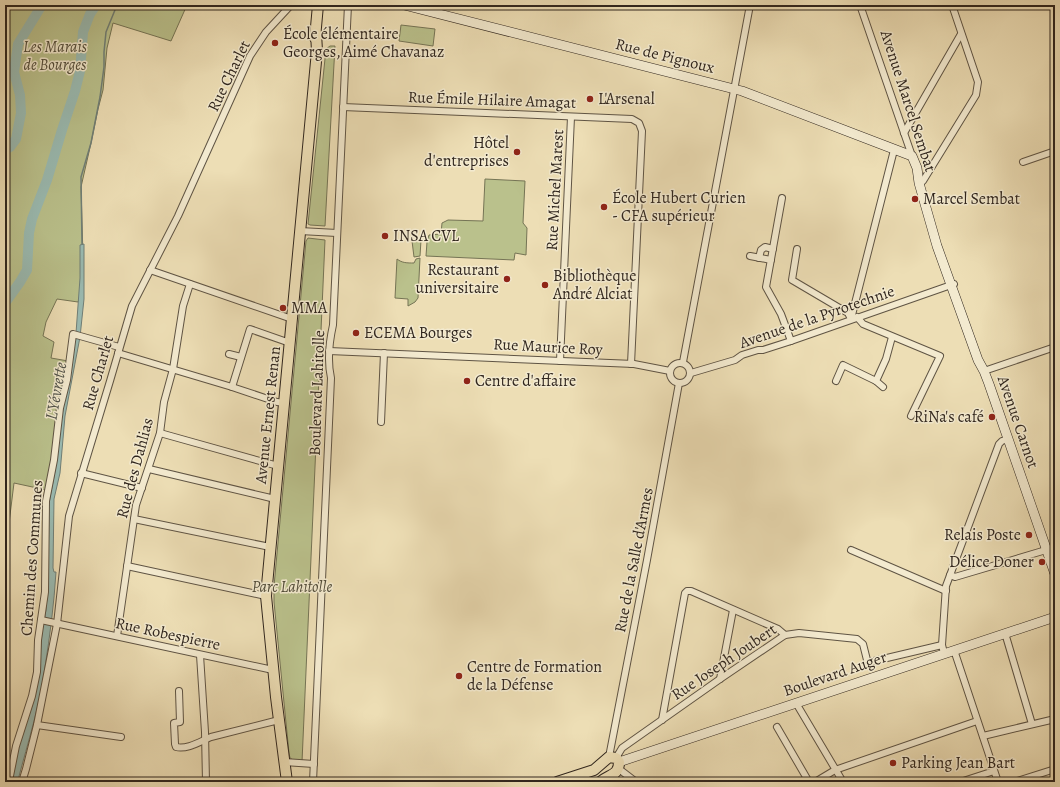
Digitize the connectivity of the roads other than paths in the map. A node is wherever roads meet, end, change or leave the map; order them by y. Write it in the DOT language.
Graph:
graph roads {
  1 [pos="290,5"];
  2 [pos="318,5"];
  3 [pos="326,5"];
  4 [pos="348,5"];
  5 [pos="404,5"];
  6 [pos="750,5"];
  7 [pos="860,5"];
  8 [pos="952,5"];
  9 [pos="961,34"];
  10 [pos="317,51"];
  11 [pos="735,89"];
  12 [pos="343,107"];
  13 [pos="572,117"];
  14 [pos="904,133"];
  15 [pos="894,150"];
  16 [pos="1055,151"];
  17 [pos="912,156"];
  18 [pos="1023,162"];
  19 [pos="921,182"];
  20 [pos="782,198"];
  21 [pos="300,231"];
  22 [pos="337,233"];
  23 [pos="773,249"];
  24 [pos="797,249"];
  25 [pos="750,256"];
  26 [pos="759,258"];
  27 [pos="771,260"];
  28 [pos="150,270"];
  29 [pos="190,284"];
  30 [pos="953,284"];
  31 [pos="854,318"];
  32 [pos="292,319"];
  33 [pos="892,337"];
  34 [pos="790,341"];
  35 [pos="290,342"];
  36 [pos="1055,347"];
  37 [pos="118,350"];
  38 [pos="329,351"];
  39 [pos="384,352"];
  40 [pos="229,354"];
  41 [pos="241,358"];
  42 [pos="560,361"];
  43 [pos="683,362"];
  44 [pos="631,364"];
  45 [pos="172,369"];
  46 [pos="670,371"];
  47 [pos="984,371"];
  48 [pos="691,373"];
  49 [pos="836,380"];
  50 [pos="876,381"];
  51 [pos="679,383"];
  52 [pos="232,387"];
  53 [pos="883,387"];
  54 [pos="285,403"];
  55 [pos="911,416"];
  56 [pos="381,422"];
  57 [pos="160,433"];
  58 [pos="1008,439"];
  59 [pos="278,466"];
  60 [pos="149,469"];
  61 [pos="81,473"];
  62 [pos="142,488"];
  63 [pos="274,499"];
  64 [pos="134,519"];
  65 [pos="270,547"];
  66 [pos="851,550"];
  67 [pos="1046,550"];
  68 [pos="128,566"];
  69 [pos="1055,574"];
  70 [pos="950,575"];
  71 [pos="946,591"];
  72 [pos="266,596"];
  73 [pos="734,610"];
  74 [pos="1055,617"];
  75 [pos="42,620"];
  76 [pos="55,623"];
  77 [pos="1005,633"];
  78 [pos="785,635"];
  79 [pos="117,636"];
  80 [pos="943,649"];
  81 [pos="954,650"];
  82 [pos="200,655"];
  83 [pos="273,670"];
  84 [pos="720,679"];
  85 [pos="179,691"];
  86 [pos="33,696"];
  87 [pos="42,699"];
  88 [pos="796,703"];
  89 [pos="1055,719"];
  90 [pos="279,720"];
  91 [pos="662,720"];
  92 [pos="977,722"];
  93 [pos="1032,724"];
  94 [pos="37,725"];
  95 [pos="777,727"];
  96 [pos="983,736"];
  97 [pos="121,737"];
  98 [pos="205,740"];
  99 [pos="284,762"];
  100 [pos="619,763"];
  101 [pos="314,764"];
  102 [pos="1055,769"];
  103 [pos="835,770"];
  104 [pos="994,771"];
  105 [pos="573,779"];
  106 [pos="8,782"];
  107 [pos="22,782"];
  108 [pos="206,782"];
  109 [pos="287,782"];
  110 [pos="313,782"];
  111 [pos="557,782"];
  112 [pos="600,782"];
  113 [pos="636,782"];
  114 [pos="809,782"];
  115 [pos="815,782"];
  116 [pos="843,782"];
  117 [pos="960,782"];
  118 [pos="998,782"];
  119 [pos="1014,782"];
  1 -- 28 [label="street, Rue Charlet"];
  2 -- 10 [label="main road, Avenue Ernest Renan"];
  3 -- 10 [label="main road, Avenue Ernest Renan"];
  4 -- 12 [label="street, Boulevard Lahitolle"];
  5 -- 11 [label="main road, Rue de Pignoux"];
  6 -- 11 [label="street"];
  7 -- 14 [label="street, Avenue Marcel Sembat"];
  8 -- 9 [label="street"];
  9 -- 14 [label="street"];
  9 -- 19 [label="street"];
  10 -- 21 [label="main road, Avenue Ernest Renan"];
  11 -- 15 [label="main road, Rue de Pignoux"];
  11 -- 43 [label="street"];
  12 -- 13 [label="street, Rue Émile Hilaire Amagat"];
  12 -- 22 [label="street, Boulevard Lahitolle"];
  13 -- 42 [label="street, Rue Michel Marest"];
  13 -- 44 [label="street, Rue Émile Hilaire Amagat"];
  14 -- 17 [label="street, Avenue Marcel Sembat"];
  15 -- 17 [label="main road, Rue de Pignoux"];
  15 -- 31 [label="street"];
  16 -- 18 [label="street"];
  17 -- 19 [label="main road, Avenue Marcel Sembat"];
  19 -- 30 [label="main road, Avenue Marcel Sembat"];
  20 -- 23 [label="street"];
  21 -- 22 [label="street"];
  21 -- 32 [label="main road, Avenue Ernest Renan"];
  22 -- 38 [label="street, Boulevard Lahitolle"];
  23 -- 26 [label="street"];
  23 -- 27 [label="street"];
  24 -- 31 [label="street"];
  25 -- 26 [label="street"];
  26 -- 27 [label="street"];
  27 -- 34 [label="street"];
  28 -- 29 [label="street"];
  28 -- 37 [label="street, Rue Charlet"];
  29 -- 32 [label="street"];
  29 -- 45 [label="street, Rue des Dahlias"];
  30 -- 31 [label="street, Avenue de la Pyrotechnie"];
  30 -- 47 [label="main road, Avenue Carnot"];
  31 -- 33 [label="street"];
  31 -- 34 [label="street, Avenue de la Pyrotechnie"];
  32 -- 35 [label="main road, Avenue Ernest Renan"];
  33 -- 50 [label="street"];
  33 -- 55 [label="street"];
  34 -- 48 [label="street, Avenue de la Pyrotechnie"];
  35 -- 41 [label="street"];
  35 -- 54 [label="main road, Avenue Ernest Renan"];
  36 -- 47 [label="street"];
  37 -- 45 [label="street"];
  37 -- 61 [label="street, Rue Charlet"];
  37 -- 75 [label="street, Chemin des Communes"];
  38 -- 39 [label="street, Rue Maurice Roy"];
  38 -- 101 [label="street, Boulevard Lahitolle"];
  39 -- 42 [label="street, Rue Maurice Roy"];
  39 -- 56 [label="street"];
  40 -- 41 [label="street"];
  41 -- 52 [label="street"];
  42 -- 44 [label="street, Rue Maurice Roy"];
  43 -- 46 [label="street"];
  43 -- 48 [label="street"];
  44 -- 46 [label="street, Rue Maurice Roy"];
  45 -- 52 [label="street"];
  45 -- 57 [label="street, Rue des Dahlias"];
  46 -- 51 [label="street"];
  47 -- 58 [label="main road, Avenue Carnot"];
  48 -- 51 [label="street"];
  49 -- 50 [label="street"];
  50 -- 53 [label="street"];
  51 -- 100 [label="street, Rue de la Salle d'Armes"];
  52 -- 54 [label="street"];
  54 -- 59 [label="main road, Avenue Ernest Renan"];
  57 -- 59 [label="street"];
  57 -- 60 [label="street, Rue des Dahlias"];
  58 -- 67 [label="main road, Avenue Carnot"];
  58 -- 70 [label="street"];
  59 -- 63 [label="main road, Avenue Ernest Renan"];
  60 -- 62 [label="street, Rue des Dahlias"];
  60 -- 63 [label="street"];
  61 -- 62 [label="street"];
  61 -- 76 [label="street, Rue Charlet"];
  62 -- 64 [label="street, Rue des Dahlias"];
  63 -- 65 [label="main road, Avenue Ernest Renan"];
  64 -- 65 [label="street"];
  64 -- 68 [label="street, Rue des Dahlias"];
  65 -- 72 [label="main road, Avenue Ernest Renan"];
  66 -- 71 [label="street"];
  67 -- 69 [label="main road, Avenue Carnot"];
  67 -- 70 [label="street"];
  68 -- 72 [label="street"];
  68 -- 79 [label="street, Rue des Dahlias"];
  70 -- 71 [label="street"];
  71 -- 80 [label="street"];
  72 -- 83 [label="main road, Avenue Ernest Renan"];
  73 -- 78 [label="street"];
  73 -- 84 [label="street"];
  73 -- 91 [label="street"];
  74 -- 77 [label="main road, Boulevard Auger"];
  75 -- 76 [label="street, Rue Robespierre"];
  75 -- 86 [label="street, Chemin des Communes"];
  76 -- 79 [label="street, Rue Robespierre"];
  76 -- 87 [label="street, Rue Charlet"];
  77 -- 81 [label="main road, Boulevard Auger"];
  77 -- 93 [label="street"];
  78 -- 80 [label="street, Rue Joseph Joubert"];
  78 -- 84 [label="street, Rue Joseph Joubert"];
  79 -- 82 [label="street, Rue Robespierre"];
  80 -- 81 [label="main road, Boulevard Auger"];
  80 -- 88 [label="main road, Boulevard Auger"];
  81 -- 92 [label="street"];
  82 -- 83 [label="street, Rue Robespierre"];
  82 -- 98 [label="street"];
  83 -- 90 [label="main road, Avenue Ernest Renan"];
  84 -- 91 [label="street, Rue Joseph Joubert"];
  85 -- 98 [label="street"];
  86 -- 87 [label="street"];
  86 -- 106 [label="street, Chemin des Communes"];
  87 -- 94 [label="street, Rue Charlet"];
  88 -- 100 [label="main road, Boulevard Auger"];
  88 -- 103 [label="street"];
  89 -- 93 [label="street"];
  90 -- 98 [label="street"];
  90 -- 99 [label="main road, Avenue Ernest Renan"];
  91 -- 100 [label="street, Rue Joseph Joubert"];
  92 -- 96 [label="street"];
  92 -- 103 [label="street"];
  93 -- 96 [label="street"];
  94 -- 97 [label="street"];
  94 -- 107 [label="street, Rue Charlet"];
  95 -- 114 [label="street"];
  96 -- 104 [label="street"];
  98 -- 108 [label="street"];
  99 -- 101 [label="street"];
  99 -- 109 [label="main road, Avenue Ernest Renan"];
  100 -- 105 [label="main road"];
  100 -- 112 [label="main road"];
  100 -- 113 [label="street"];
  101 -- 110 [label="street, Boulevard Lahitolle"];
  102 -- 119 [label="street"];
  103 -- 115 [label="street"];
  103 -- 116 [label="street"];
  104 -- 117 [label="street"];
  104 -- 118 [label="street"];
  105 -- 111 [label="main road"];
}
